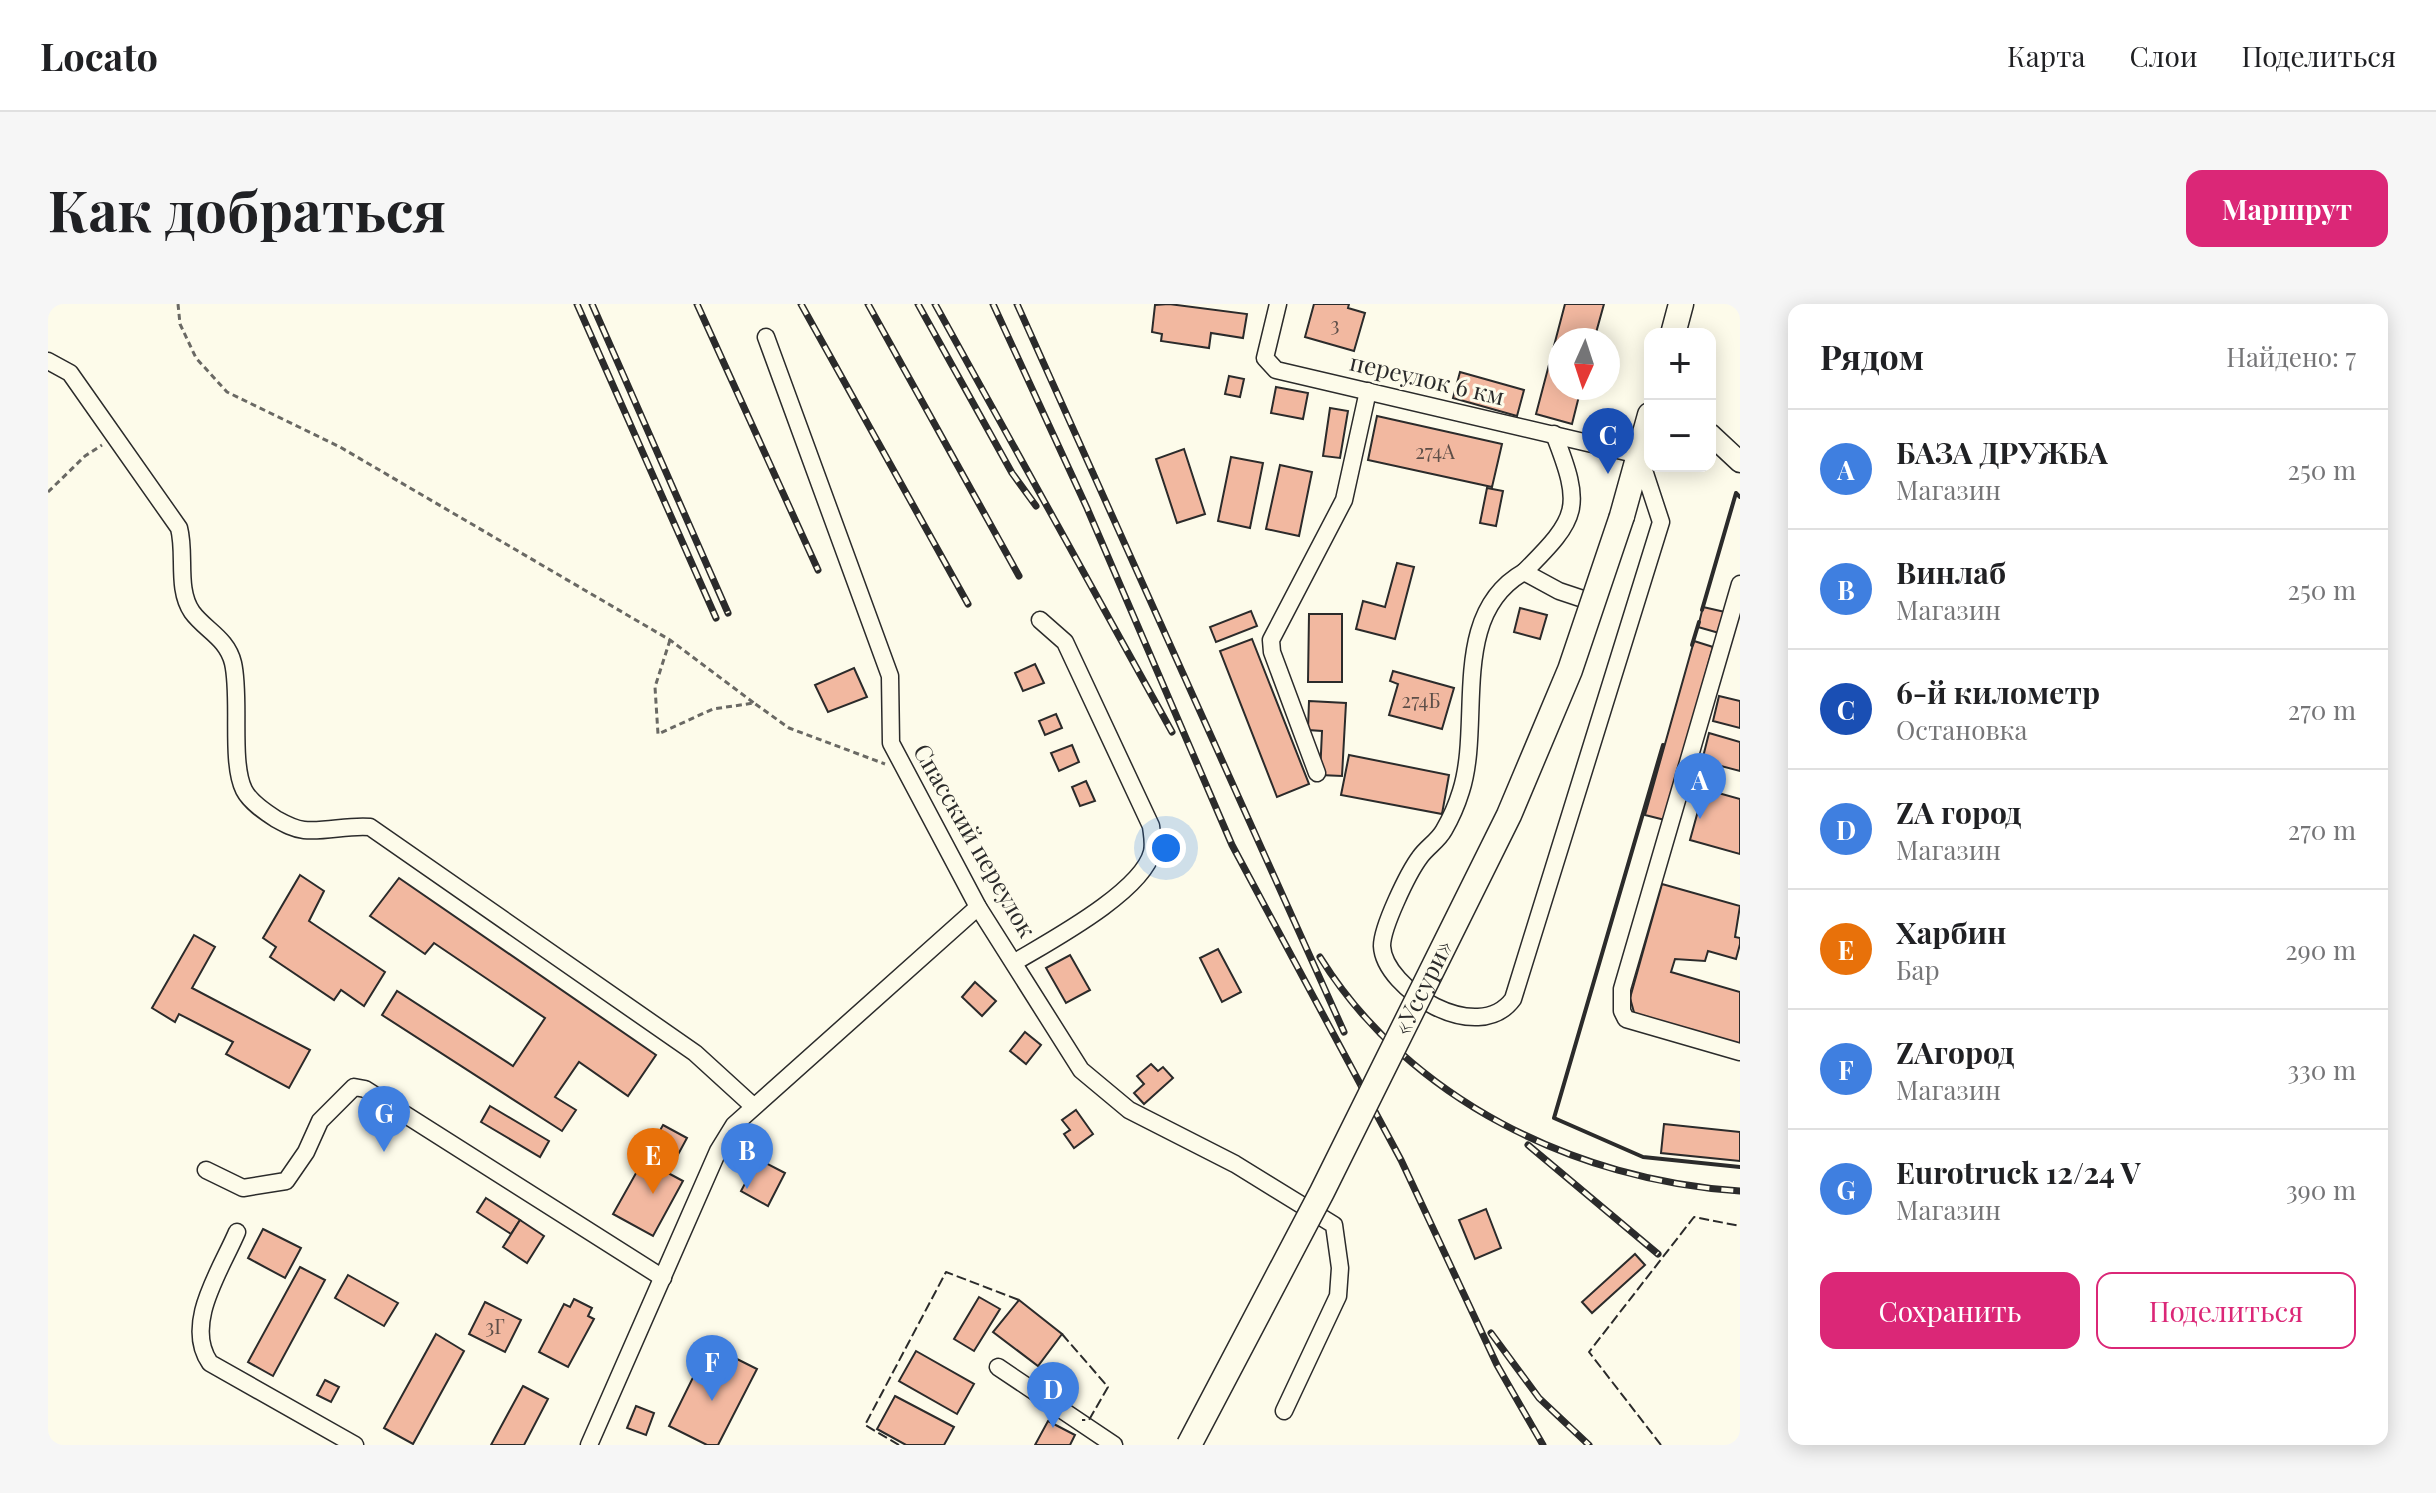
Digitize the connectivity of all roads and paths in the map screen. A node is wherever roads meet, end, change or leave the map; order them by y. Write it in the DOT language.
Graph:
graph roads {
  1 [pos="178,304"];
  2 [pos="1278,304"];
  3 [pos="1681,304"];
  4 [pos="1675,328"];
  5 [pos="766,337"];
  6 [pos="48,361"];
  7 [pos="1368,391"];
  8 [pos="1554,434"];
  9 [pos="114,437"];
  10 [pos="1644,437"];
  11 [pos="1716,440"];
  12 [pos="1639,455"];
  13 [pos="1740,462"];
  14 [pos="48,492"];
  15 [pos="1524,572"];
  16 [pos="1740,584"];
  17 [pos="1595,603"];
  18 [pos="1040,620"];
  19 [pos="670,640"];
  20 [pos="754,703"];
  21 [pos="902,764"];
  22 [pos="1317,773"];
  23 [pos="978,907"];
  24 [pos="1015,962"];
  25 [pos="1740,1052"];
  26 [pos="752,1105"];
  27 [pos="206,1170"];
  28 [pos="237,1232"];
  29 [pos="663,1278"];
  30 [pos="998,1367"];
  31 [pos="1284,1411"];
  32 [pos="355,1445"];
  33 [pos="589,1445"];
  34 [pos="1114,1445"];
  35 [pos="1189,1445"];
  1 -- 19 [label="path"];
  2 -- 7 [label="street, переулок 6 км"];
  3 -- 4 [label="highway"];
  5 -- 21 [label="street, Спасский переулок"];
  6 -- 9 [label="street"];
  7 -- 8 [label="street, переулок 6 км"];
  7 -- 22 [label="street"];
  8 -- 12 [label="street, переулок 6 км"];
  8 -- 15 [label="street"];
  9 -- 14 [label="path"];
  9 -- 26 [label="street"];
  10 -- 12 [label="highway, «Уссури»"];
  11 -- 13 [label="main road"];
  12 -- 15 [label="street"];
  12 -- 35 [label="highway, «Уссури», bridge"];
  15 -- 17 [label="street"];
  16 -- 25 [label="street"];
  18 -- 24 [label="street, Спасский переулок"];
  19 -- 20 [label="path"];
  19 -- 20 [label="path"];
  20 -- 21 [label="path"];
  21 -- 23 [label="street, Спасский переулок"];
  23 -- 24 [label="street, Спасский переулок"];
  23 -- 26 [label="street"];
  24 -- 31 [label="street, Спасский переулок"];
  26 -- 29 [label="street"];
  27 -- 29 [label="street"];
  28 -- 32 [label="street"];
  29 -- 33 [label="street"];
  30 -- 34 [label="street"];
}
